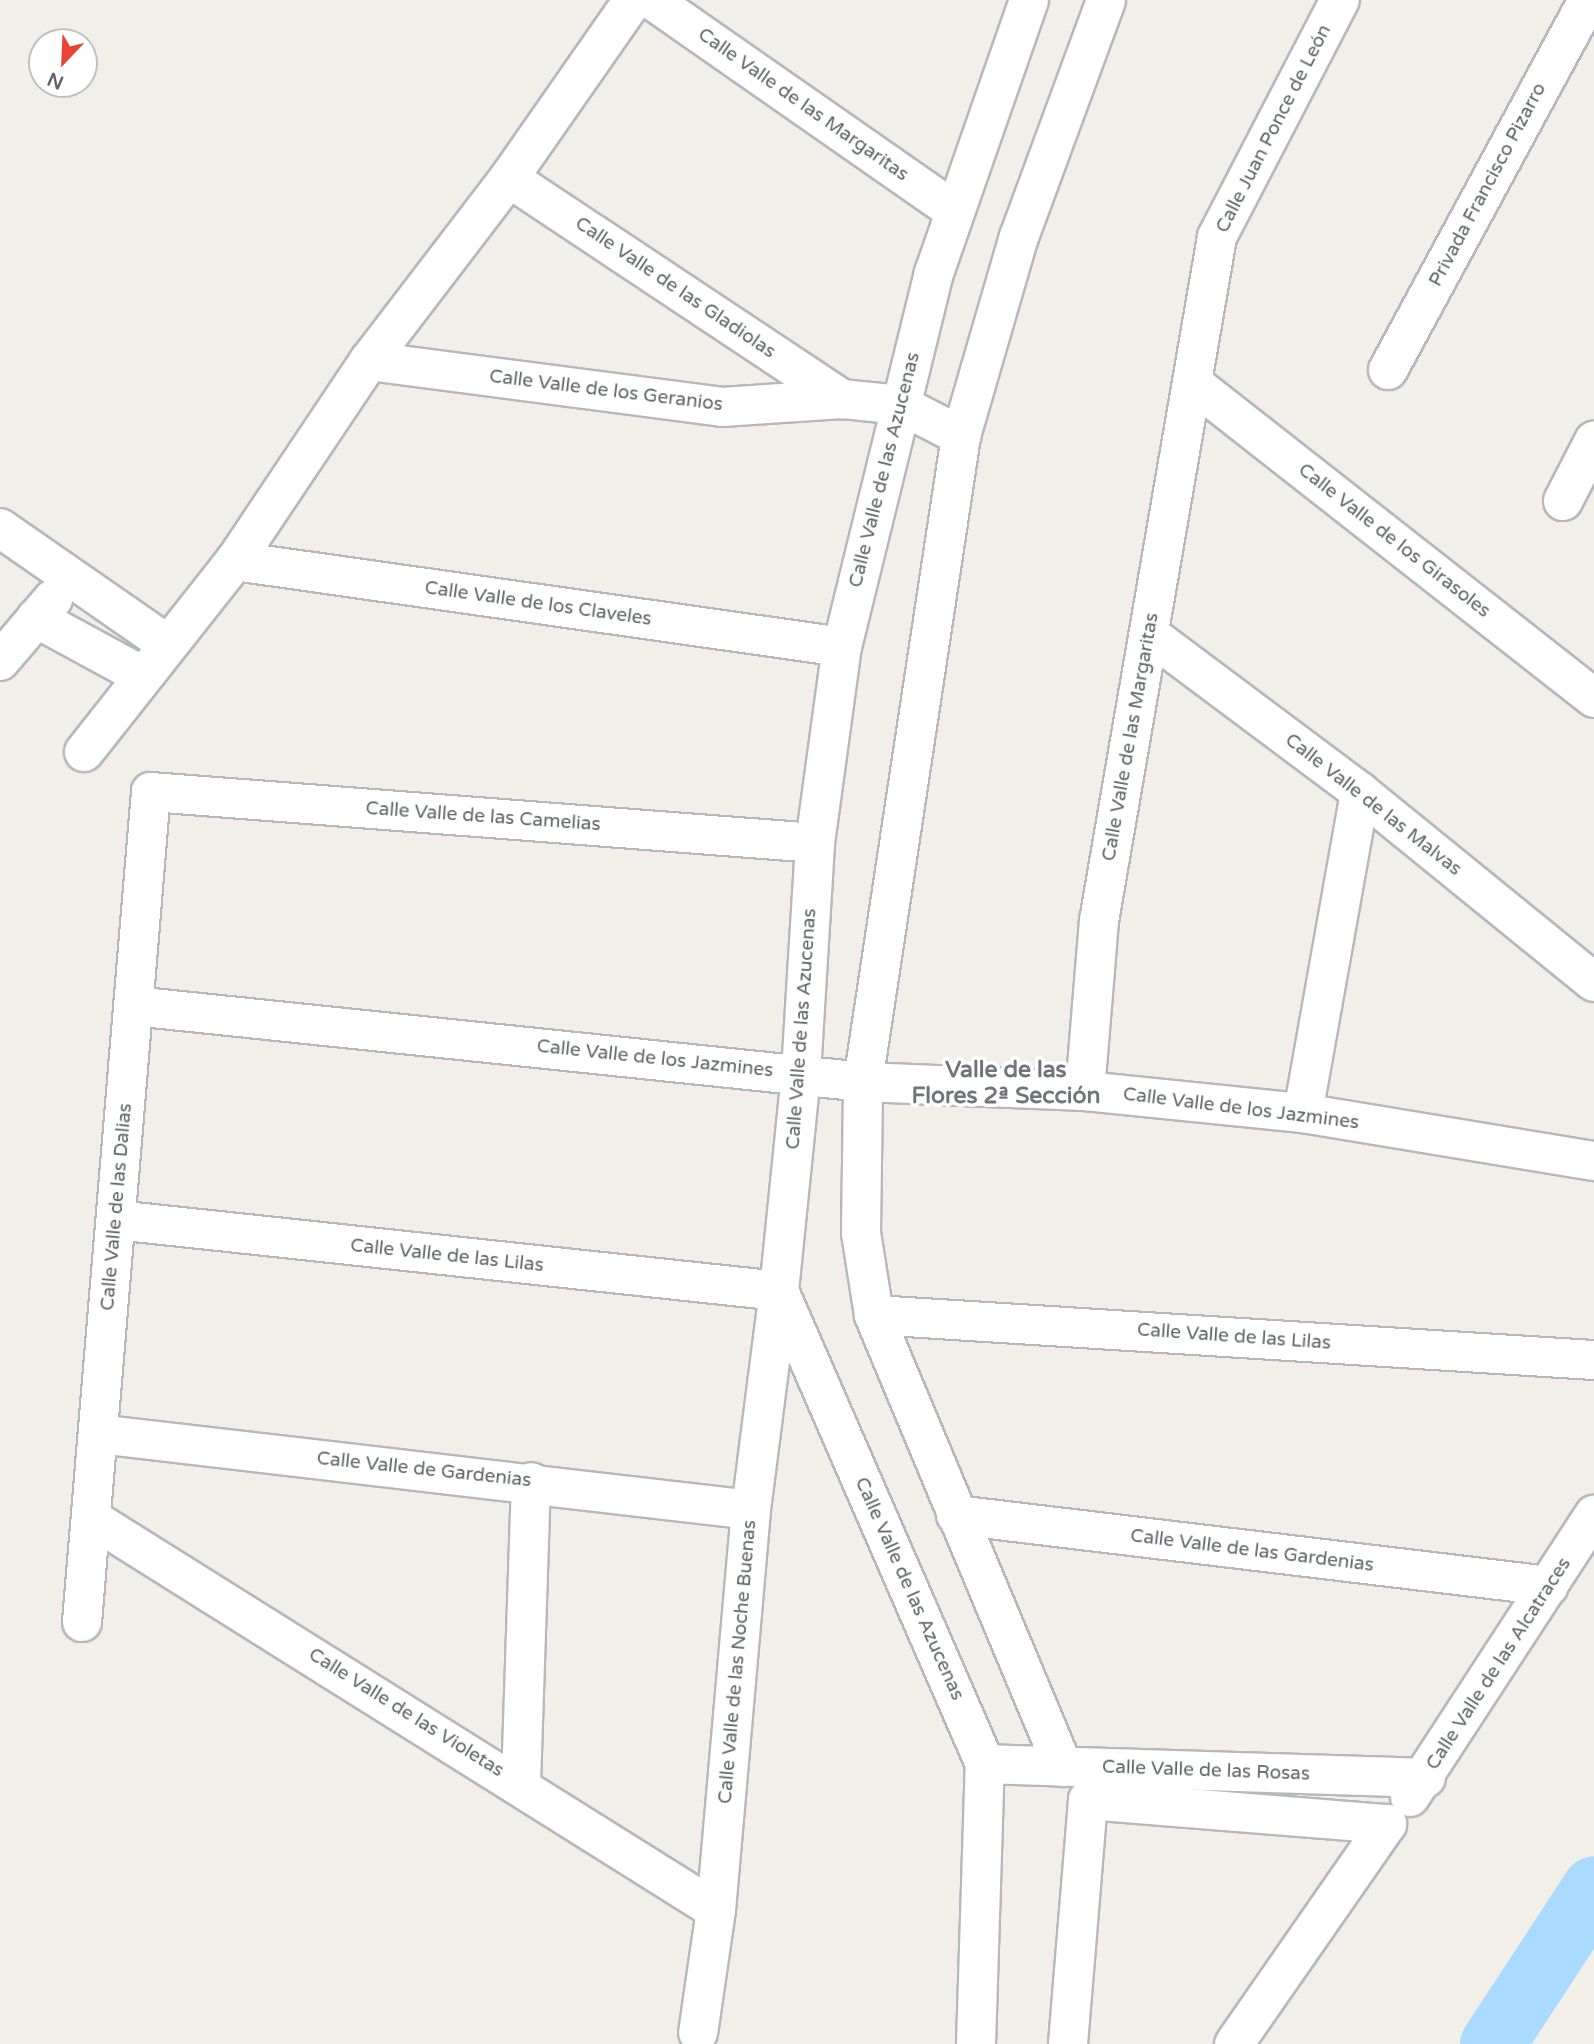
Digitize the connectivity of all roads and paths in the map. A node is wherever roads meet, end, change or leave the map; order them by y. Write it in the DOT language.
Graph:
graph roads {
  1 [pos="633,0"];
  2 [pos="652,0"];
  3 [pos="1029,0"];
  4 [pos="1106,0"];
  5 [pos="1340,0"];
  6 [pos="1588,0"];
  7 [pos="509,178"];
  8 [pos="954,211"];
  9 [pos="369,361"];
  10 [pos="1388,370"];
  11 [pos="1195,385"];
  12 [pos="842,399"];
  13 [pos="901,405"];
  14 [pos="961,436"];
  15 [pos="1594,441"];
  16 [pos="1563,501"];
  17 [pos="0,528"];
  18 [pos="235,561"];
  19 [pos="70,580"];
  20 [pos="36,618"];
  21 [pos="1149,635"];
  22 [pos="167,644"];
  23 [pos="842,647"];
  24 [pos="0,661"];
  25 [pos="143,676"];
  26 [pos="1594,698"];
  27 [pos="84,752"];
  28 [pos="151,792"];
  29 [pos="1360,792"];
  30 [pos="815,843"];
  31 [pos="1594,982"];
  32 [pos="133,1006"];
  33 [pos="801,1073"];
  34 [pos="863,1082"];
  35 [pos="1085,1091"];
  36 [pos="1303,1113"];
  37 [pos="1594,1161"];
  38 [pos="116,1220"];
  39 [pos="779,1291"];
  40 [pos="874,1315"];
  41 [pos="1594,1360"];
  42 [pos="98,1434"];
  43 [pos="531,1482"];
  44 [pos="751,1510"];
  45 [pos="956,1515"];
  46 [pos="1594,1515"];
  47 [pos="94,1520"];
  48 [pos="1549,1586"];
  49 [pos="82,1622"];
  50 [pos="985,1764"];
  51 [pos="1063,1767"];
  52 [pos="1426,1778"];
  53 [pos="521,1783"];
  54 [pos="1387,1824"];
  55 [pos="716,1909"];
  56 [pos="698,2033"];
  57 [pos="976,2044"];
  58 [pos="1068,2044"];
  59 [pos="1234,2044"];
  1 -- 7 [label="street"];
  2 -- 8 [label="street, Calle Valle de las Margaritas"];
  3 -- 8 [label="street, Calle Valle de las Azucenas"];
  4 -- 14 [label="street"];
  5 -- 11 [label="street, Calle Juan Ponce de León"];
  6 -- 10 [label="street, Privada Francisco Pizarro"];
  7 -- 9 [label="street"];
  7 -- 12 [label="street, Calle Valle de las Gladiolas"];
  8 -- 13 [label="street, Calle Valle de las Azucenas"];
  9 -- 12 [label="street, Calle Valle de los Geranios"];
  9 -- 18 [label="street"];
  11 -- 21 [label="street, Calle Valle de las Margaritas"];
  11 -- 26 [label="street, Calle Valle de los Girasoles"];
  12 -- 13 [label="street, Calle Valle de los Geranios"];
  13 -- 14 [label="street, Calle Valle de los Geranios"];
  13 -- 23 [label="street, Calle Valle de las Azucenas"];
  14 -- 34 [label="street"];
  15 -- 16 [label="street"];
  17 -- 19 [label="street"];
  18 -- 22 [label="street"];
  18 -- 23 [label="street, Calle Valle de los Claveles"];
  19 -- 20 [label="street"];
  19 -- 22 [label="street"];
  20 -- 24 [label="street"];
  20 -- 25 [label="street"];
  21 -- 29 [label="street, Calle Valle de las Malvas"];
  21 -- 35 [label="street, Calle Valle de las Margaritas"];
  22 -- 25 [label="street"];
  23 -- 30 [label="street, Calle Valle de las Azucenas"];
  25 -- 27 [label="street"];
  28 -- 30 [label="street, Calle Valle de las Camelias"];
  28 -- 32 [label="street, Calle Valle de las Dalias"];
  29 -- 31 [label="street, Calle Valle de las Malvas"];
  29 -- 36 [label="street"];
  30 -- 33 [label="street, Calle Valle de las Azucenas"];
  32 -- 33 [label="street, Calle Valle de los Jazmines"];
  32 -- 38 [label="street, Calle Valle de las Dalias"];
  33 -- 34 [label="street, Calle Valle de los Jazmines"];
  33 -- 39 [label="street, Calle Valle de las Azucenas"];
  34 -- 35 [label="street, Calle Valle de los Jazmines"];
  34 -- 40 [label="street"];
  35 -- 36 [label="street, Calle Valle de los Jazmines"];
  36 -- 37 [label="street, Calle Valle de los Jazmines"];
  38 -- 39 [label="street, Calle Valle de las Lilas"];
  38 -- 42 [label="street, Calle Valle de las Dalias"];
  39 -- 44 [label="street, Calle Valle de las Noche Buenas"];
  39 -- 50 [label="street, Calle Valle de las Azucenas"];
  40 -- 41 [label="street, Calle Valle de las Lilas"];
  40 -- 45 [label="street"];
  42 -- 43 [label="street, Calle Valle de Gardenias"];
  42 -- 47 [label="street, Calle Valle de las Dalias"];
  43 -- 44 [label="street, Calle Valle de Gardenias"];
  43 -- 53 [label="street"];
  44 -- 55 [label="street, Calle Valle de las Noche Buenas"];
  45 -- 48 [label="street, Calle Valle de las Gardenias"];
  45 -- 51 [label="street"];
  46 -- 48 [label="street, Calle Valle de las Alcatraces"];
  47 -- 49 [label="street, Calle Valle de las Dalias"];
  47 -- 53 [label="street, Calle Valle de las Violetas"];
  48 -- 52 [label="street, Calle Valle de las Alcatraces"];
  50 -- 51 [label="street, Calle Valle de las Rosas"];
  50 -- 57 [label="street, Calle Valle de las Azucenas"];
  51 -- 52 [label="street, Calle Valle de las Rosas"];
  52 -- 54 [label="street, Calle Valle de las Alcatraces"];
  53 -- 55 [label="street, Calle Valle de las Violetas"];
  54 -- 58 [label="street"];
  54 -- 59 [label="street, Calle Valle de las Alcatraces"];
  55 -- 56 [label="street, Calle Valle de las Noche Buenas"];
}
